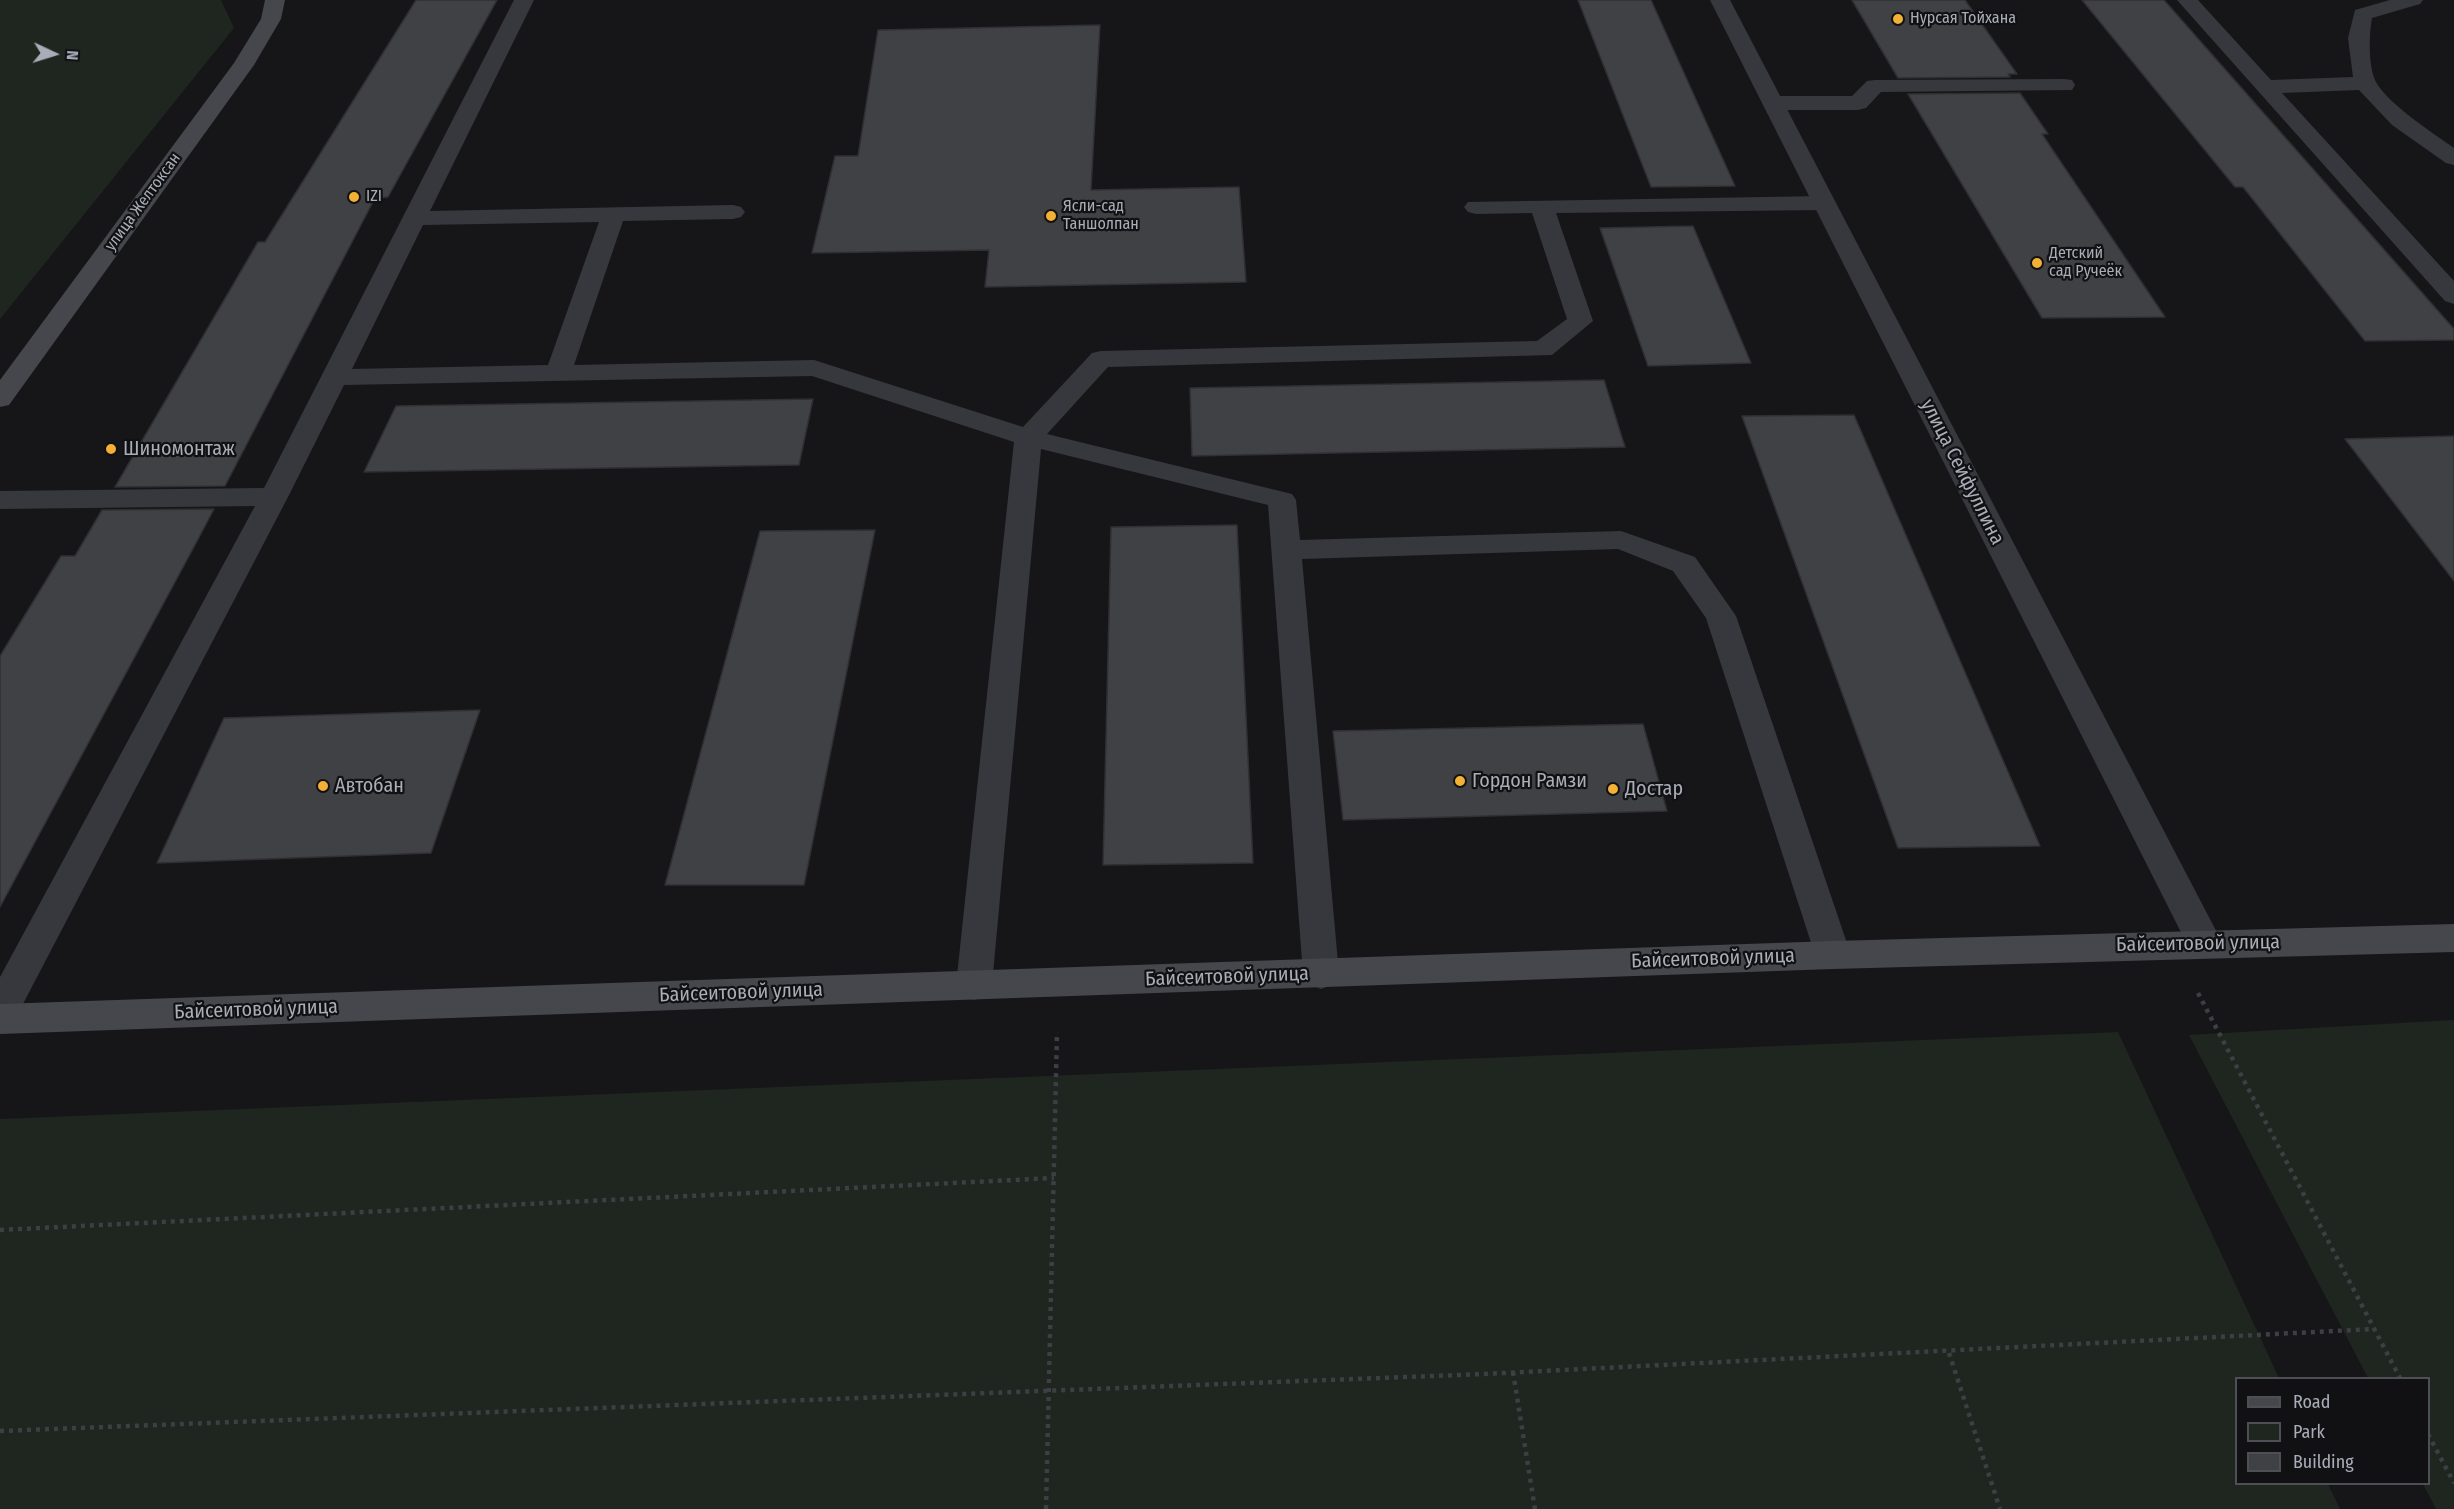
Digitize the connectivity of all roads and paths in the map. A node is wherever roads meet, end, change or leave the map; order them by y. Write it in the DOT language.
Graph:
graph roads {
  1 [pos="275,0"];
  2 [pos="524,0"];
  3 [pos="1720,0"];
  4 [pos="2187,0"];
  5 [pos="2413,0"];
  6 [pos="2365,83"];
  7 [pos="2064,85"];
  8 [pos="2267,87"];
  9 [pos="1773,103"];
  10 [pos="2454,158"];
  11 [pos="1824,203"];
  12 [pos="1476,207"];
  13 [pos="1542,207"];
  14 [pos="733,212"];
  15 [pos="614,214"];
  16 [pos="414,218"];
  17 [pos="2454,296"];
  18 [pos="558,373"];
  19 [pos="334,377"];
  20 [pos="0,399"];
  21 [pos="1029,438"];
  22 [pos="274,497"];
  23 [pos="0,500"];
  24 [pos="1287,550"];
  25 [pos="2454,938"];
  26 [pos="2189,944"];
  27 [pos="1833,954"];
  28 [pos="1321,974"];
  29 [pos="1058,983"];
  30 [pos="974,985"];
  31 [pos="0,1012"];
  32 [pos="0,1019"];
  33 [pos="1054,1178"];
  34 [pos="0,1230"];
  35 [pos="2374,1329"];
  36 [pos="1949,1353"];
  37 [pos="1513,1372"];
  38 [pos="2399,1377"];
  39 [pos="1048,1394"];
  40 [pos="0,1431"];
  41 [pos="2430,1438"];
  42 [pos="2454,1483"];
  43 [pos="1046,1509"];
  44 [pos="1535,1509"];
  45 [pos="2000,1509"];
  1 -- 20 [label="street, улица Желтоксан"];
  2 -- 16 [label="street"];
  3 -- 9 [label="street, улица Сейфуллина"];
  4 -- 8 [label="street"];
  5 -- 6 [label="street"];
  6 -- 8 [label="street"];
  6 -- 10 [label="street"];
  7 -- 9 [label="street"];
  8 -- 17 [label="street"];
  9 -- 11 [label="street, улица Сейфуллина"];
  11 -- 13 [label="street"];
  11 -- 26 [label="street, улица Сейфуллина"];
  12 -- 13 [label="street"];
  13 -- 21 [label="street"];
  14 -- 15 [label="street"];
  15 -- 16 [label="street"];
  15 -- 18 [label="street"];
  16 -- 19 [label="street"];
  18 -- 19 [label="street"];
  18 -- 21 [label="street"];
  19 -- 22 [label="street"];
  21 -- 24 [label="street"];
  21 -- 30 [label="street"];
  22 -- 23 [label="street"];
  22 -- 31 [label="street"];
  24 -- 27 [label="street"];
  24 -- 28 [label="street"];
  25 -- 26 [label="street, Байсеитовой улица"];
  26 -- 27 [label="street, Байсеитовой улица"];
  26 -- 35 [label="path"];
  27 -- 28 [label="street, Байсеитовой улица"];
  28 -- 29 [label="street, Байсеитовой улица"];
  29 -- 30 [label="street, Байсеитовой улица"];
  29 -- 33 [label="path"];
  30 -- 32 [label="street, Байсеитовой улица"];
  33 -- 34 [label="path"];
  33 -- 39 [label="path"];
  35 -- 36 [label="path"];
  35 -- 38 [label="path"];
  36 -- 37 [label="path"];
  36 -- 45 [label="path"];
  37 -- 39 [label="path"];
  37 -- 44 [label="path"];
  39 -- 40 [label="path"];
  39 -- 43 [label="path"];
  41 -- 42 [label="path"];
}
